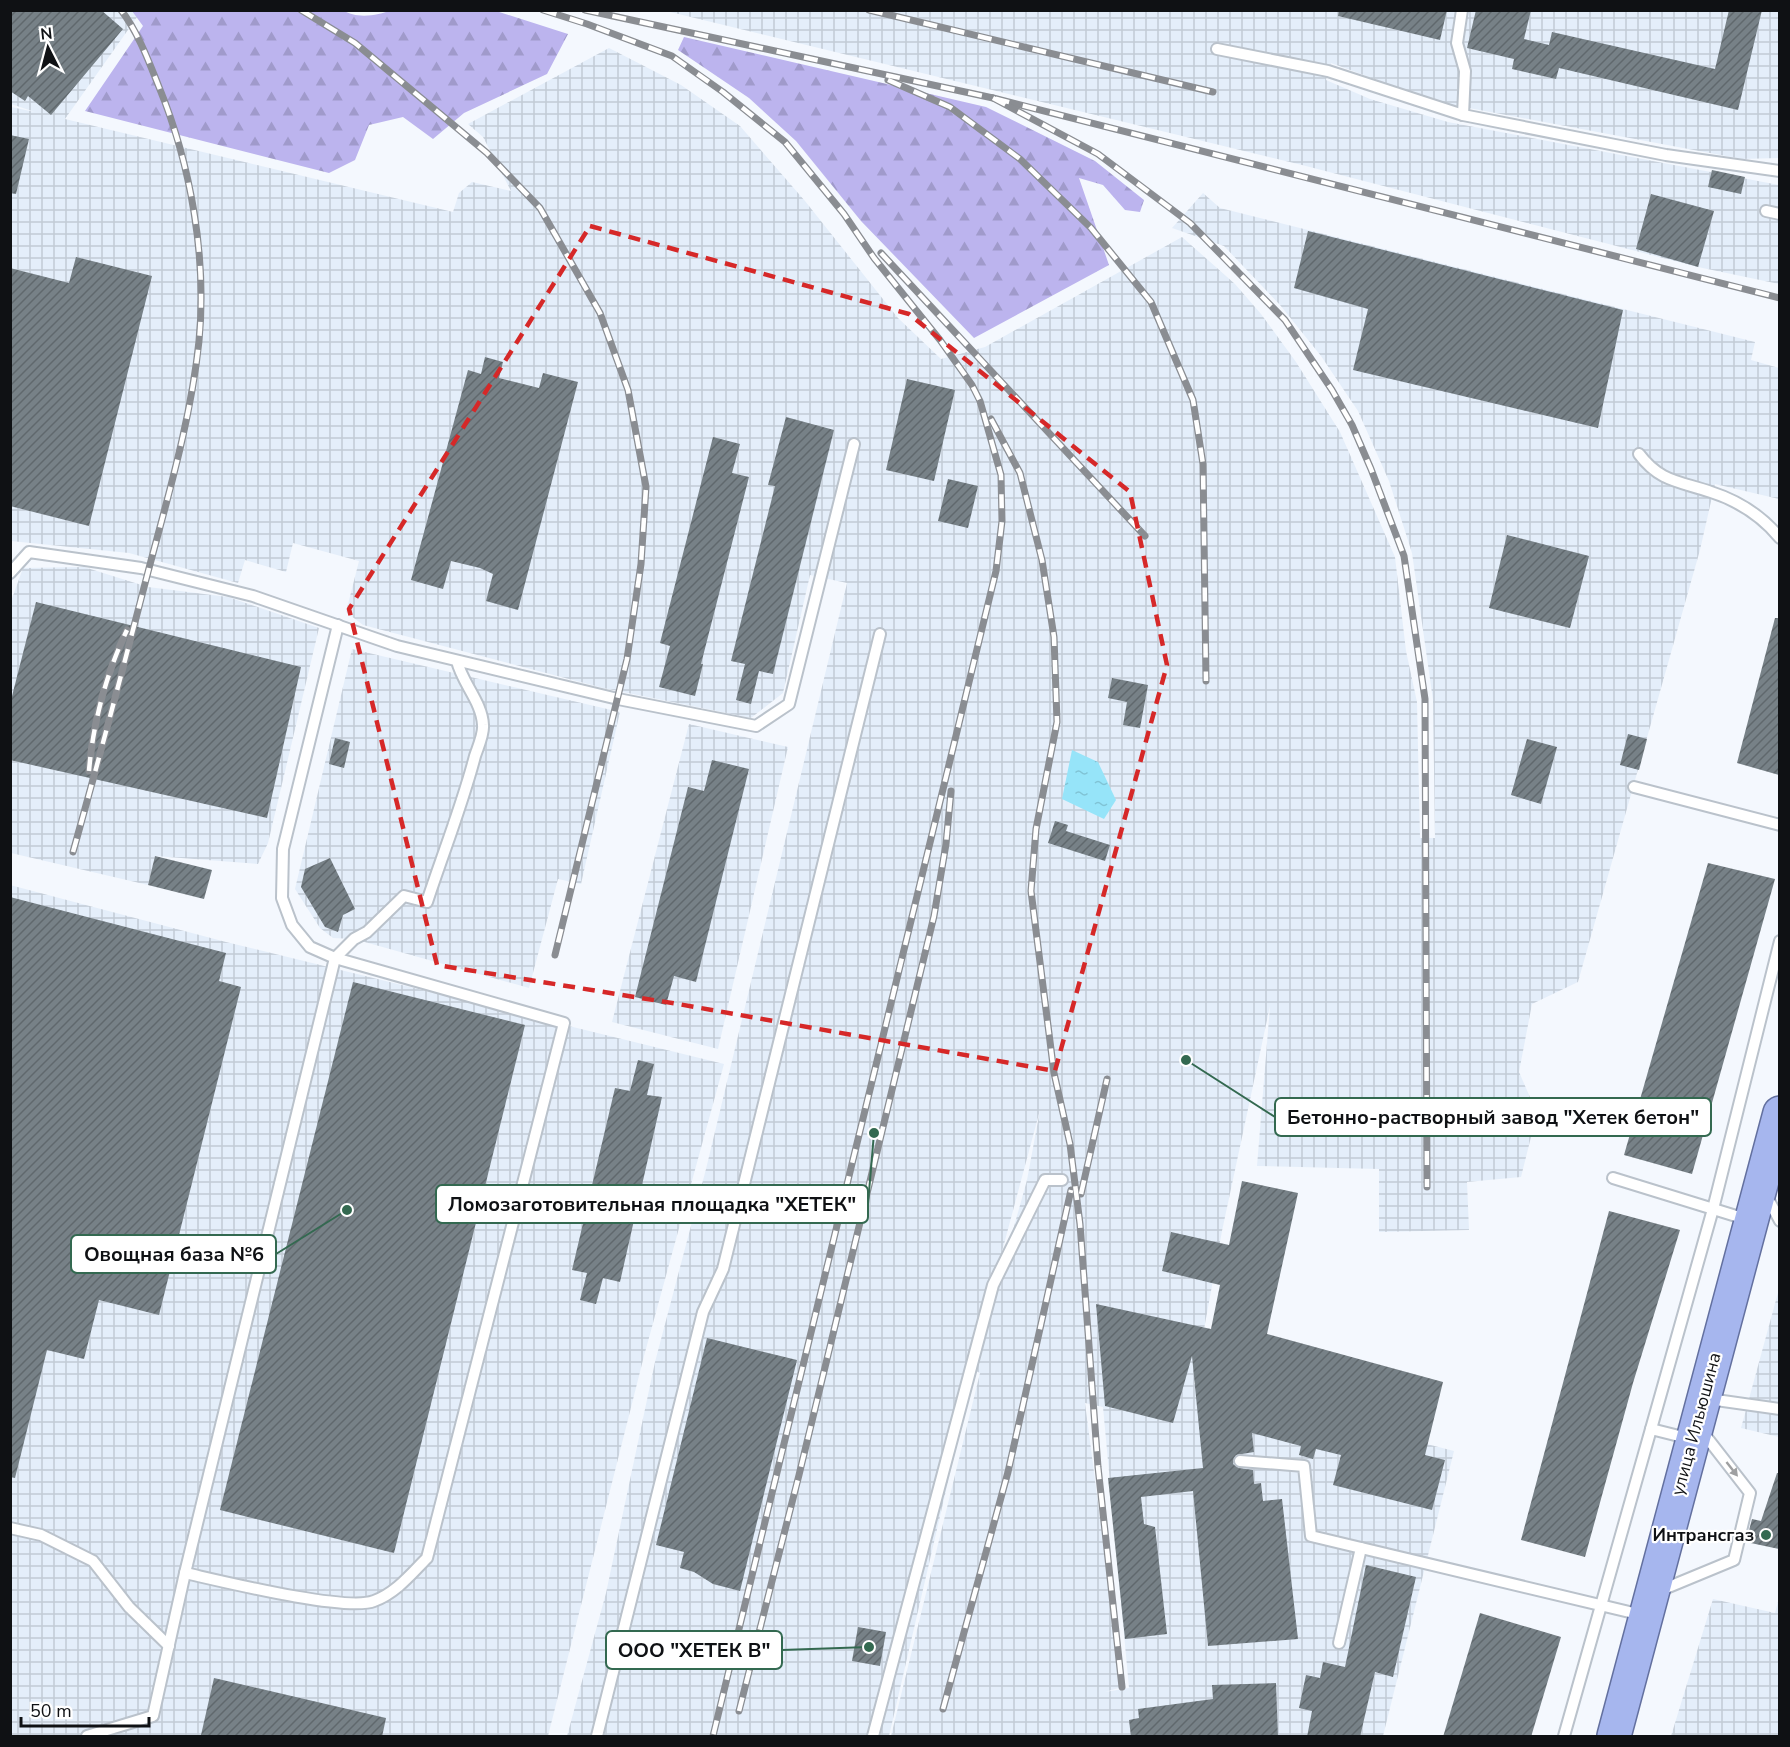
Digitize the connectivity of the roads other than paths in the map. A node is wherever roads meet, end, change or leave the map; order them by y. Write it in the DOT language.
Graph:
graph roads {
  1 [pos="1462,10"];
  2 [pos="1217,49"];
  3 [pos="1463,115"];
  4 [pos="1779,171"];
  5 [pos="1766,211"];
  6 [pos="1779,214"];
  7 [pos="854,444"];
  8 [pos="1639,453"];
  9 [pos="1779,538"];
  10 [pos="10,573"];
  11 [pos="338,625"];
  12 [pos="880,634"];
  13 [pos="457,661"];
  14 [pos="1634,787"];
  15 [pos="1779,825"];
  16 [pos="1779,941"];
  17 [pos="334,958"];
  18 [pos="1779,1113"];
  19 [pos="1612,1178"];
  20 [pos="1062,1180"];
  21 [pos="1713,1209"];
  22 [pos="1766,1221"];
  23 [pos="1779,1409"];
  24 [pos="1696,1420"];
  25 [pos="1651,1428"];
  26 [pos="1240,1461"];
  27 [pos="10,1528"];
  28 [pos="1361,1548"];
  29 [pos="185,1573"];
  30 [pos="1600,1605"];
  31 [pos="1647,1606"];
  32 [pos="1339,1643"];
  33 [pos="169,1646"];
  34 [pos="87,1737"];
  35 [pos="597,1737"];
  36 [pos="873,1737"];
  37 [pos="1564,1737"];
  38 [pos="1614,1737"];
  1 -- 3 [label="lane"];
  2 -- 3 [label="lane"];
  3 -- 4 [label="lane"];
  5 -- 6 [label="lane"];
  7 -- 13 [label="lane"];
  8 -- 9 [label="lane"];
  10 -- 11 [label="lane"];
  11 -- 13 [label="lane"];
  11 -- 17 [label="lane"];
  12 -- 35 [label="lane"];
  13 -- 17 [label="lane"];
  14 -- 15 [label="lane"];
  16 -- 21 [label="lane"];
  17 -- 29 [label="lane"];
  17 -- 29 [label="lane"];
  18 -- 22 [label="highway, улица Ильюшина"];
  19 -- 21 [label="lane"];
  20 -- 36 [label="lane"];
  21 -- 22 [label="lane"];
  21 -- 25 [label="lane"];
  22 -- 24 [label="highway, улица Ильюшина"];
  23 -- 24 [label="lane"];
  24 -- 25 [label="lane"];
  24 -- 31 [label="highway, улица Ильюшина"];
  24 -- 31 [label="lane, one-way"];
  25 -- 30 [label="lane"];
  26 -- 28 [label="lane"];
  27 -- 33 [label="lane"];
  28 -- 30 [label="lane"];
  28 -- 32 [label="lane"];
  29 -- 33 [label="lane"];
  30 -- 31 [label="lane"];
  30 -- 37 [label="lane"];
  31 -- 38 [label="highway, улица Ильюшина"];
  33 -- 34 [label="lane"];
}
